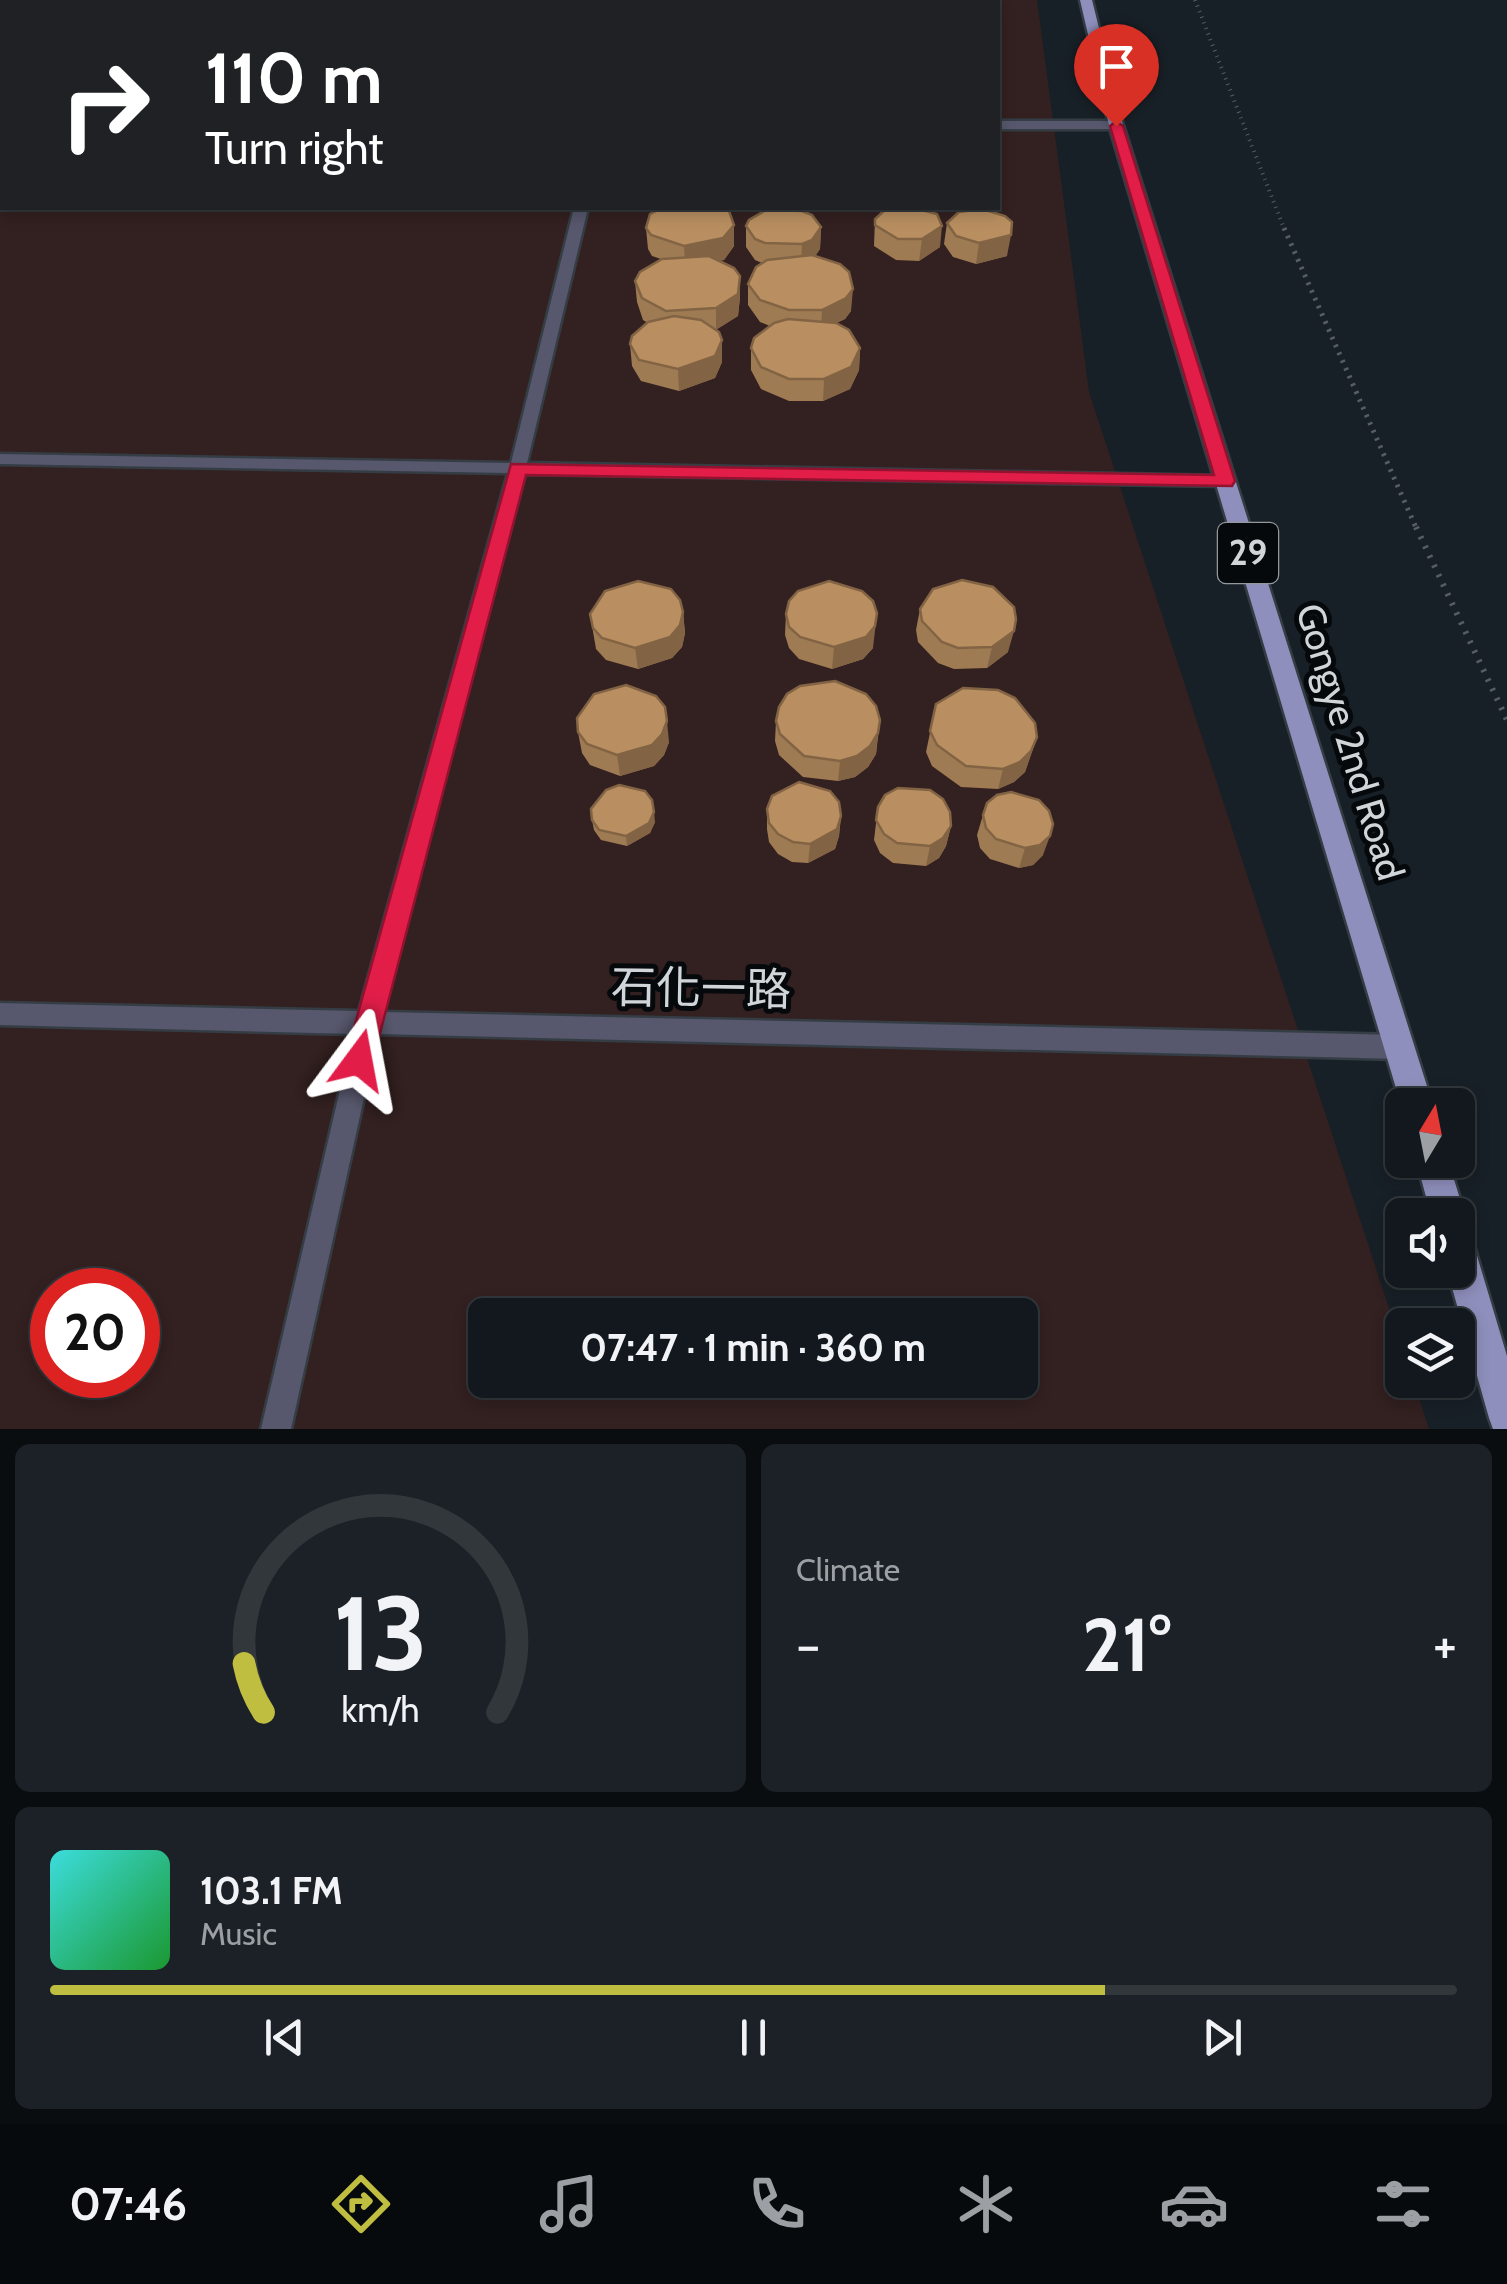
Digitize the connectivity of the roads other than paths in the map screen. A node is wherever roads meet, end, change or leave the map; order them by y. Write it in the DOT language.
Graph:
graph roads {
  1 [pos="1086,0"];
  2 [pos="1000,124"];
  3 [pos="1116,126"];
  4 [pos="582,210"];
  5 [pos="0,459"];
  6 [pos="518,468"];
  7 [pos="1226,481"];
  8 [pos="0,1014"];
  9 [pos="368,1023"];
  10 [pos="1400,1047"];
  11 [pos="1412,1088"];
  12 [pos="1470,1288"];
  13 [pos="1507,1418"];
  14 [pos="276,1429"];
  1 -- 3 [label="main road, Gongye 2nd Road / 29"];
  2 -- 3 [label="lane"];
  3 -- 7 [label="main road, Gongye 2nd Road / 29"];
  4 -- 6 [label="lane"];
  5 -- 6 [label="lane"];
  6 -- 7 [label="lane"];
  6 -- 9 [label="lane"];
  7 -- 10 [label="main road, Gongye 2nd Road / 29"];
  8 -- 9 [label="lane, 石化一路"];
  9 -- 10 [label="lane, 石化一路"];
  9 -- 14 [label="lane"];
  10 -- 11 [label="main road, Gongye 2nd Road / 29"];
  12 -- 13 [label="main road"];
}
